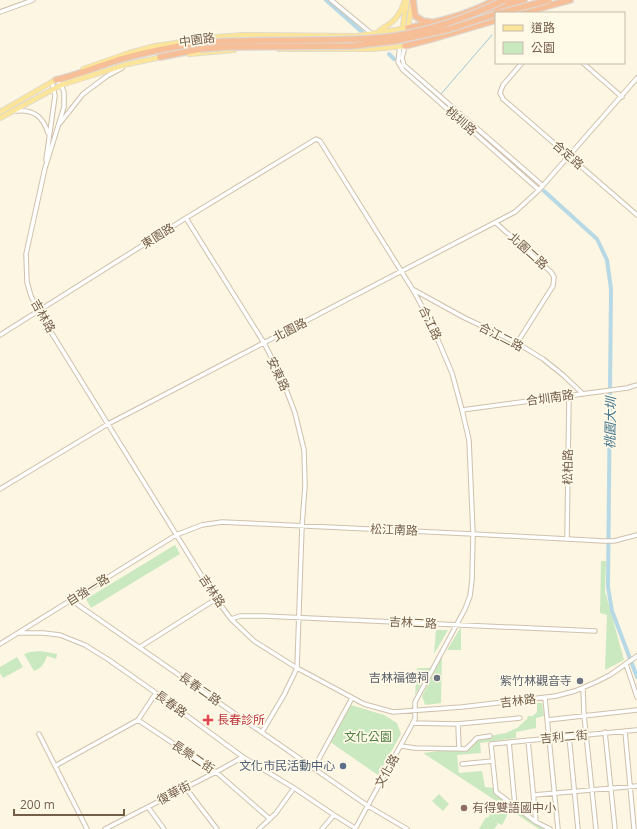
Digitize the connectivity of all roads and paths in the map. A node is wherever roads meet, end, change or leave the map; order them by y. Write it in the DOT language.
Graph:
graph roads {
  1 [pos="33,0"];
  2 [pos="331,0"];
  3 [pos="410,0"];
  4 [pos="495,0"];
  5 [pos="515,0"];
  6 [pos="524,0"];
  7 [pos="550,0"];
  8 [pos="570,0"];
  9 [pos="504,3"];
  10 [pos="0,12"];
  11 [pos="502,12"];
  12 [pos="504,12"];
  13 [pos="526,12"];
  14 [pos="466,13"];
  15 [pos="495,15"];
  16 [pos="495,15"];
  17 [pos="495,20"];
  18 [pos="440,21"];
  19 [pos="470,27"];
  20 [pos="405,28"];
  21 [pos="378,32"];
  22 [pos="371,33"];
  23 [pos="404,38"];
  24 [pos="403,46"];
  25 [pos="330,49"];
  26 [pos="160,57"];
  27 [pos="128,64"];
  28 [pos="521,64"];
  29 [pos="584,64"];
  30 [pos="637,78"];
  31 [pos="54,81"];
  32 [pos="61,85"];
  33 [pos="54,88"];
  34 [pos="622,97"];
  35 [pos="12,111"];
  36 [pos="0,112"];
  37 [pos="0,118"];
  38 [pos="58,126"];
  39 [pos="49,136"];
  40 [pos="316,139"];
  41 [pos="569,156"];
  42 [pos="45,168"];
  43 [pos="542,185"];
  44 [pos="539,190"];
  45 [pos="637,216"];
  46 [pos="186,218"];
  47 [pos="496,223"];
  48 [pos="401,272"];
  49 [pos="413,290"];
  50 [pos="38,311"];
  51 [pos="0,335"];
  52 [pos="264,343"];
  53 [pos="517,343"];
  54 [pos="637,385"];
  55 [pos="583,394"];
  56 [pos="569,395"];
  57 [pos="462,410"];
  58 [pos="108,424"];
  59 [pos="0,489"];
  60 [pos="302,526"];
  61 [pos="473,534"];
  62 [pos="176,535"];
  63 [pos="637,535"];
  64 [pos="567,539"];
  65 [pos="216,599"];
  66 [pos="71,600"];
  67 [pos="300,618"];
  68 [pos="231,619"];
  69 [pos="456,625"];
  70 [pos="596,631"];
  71 [pos="17,633"];
  72 [pos="0,644"];
  73 [pos="140,647"];
  74 [pos="637,656"];
  75 [pos="628,663"];
  76 [pos="297,668"];
  77 [pos="583,688"];
  78 [pos="156,693"];
  79 [pos="637,697"];
  80 [pos="352,698"];
  81 [pos="544,698"];
  82 [pos="637,710"];
  83 [pos="416,711"];
  84 [pos="584,715"];
  85 [pos="520,718"];
  86 [pos="138,720"];
  87 [pos="547,720"];
  88 [pos="413,723"];
  89 [pos="458,724"];
  90 [pos="625,730"];
  91 [pos="637,730"];
  92 [pos="262,732"];
  93 [pos="605,732"];
  94 [pos="39,734"];
  95 [pos="586,735"];
  96 [pos="490,736"];
  97 [pos="569,736"];
  98 [pos="549,738"];
  99 [pos="528,740"];
  100 [pos="508,742"];
  101 [pos="401,746"];
  102 [pos="459,749"];
  103 [pos="243,756"];
  104 [pos="493,761"];
  105 [pos="462,764"];
  106 [pos="55,766"];
  107 [pos="314,768"];
  108 [pos="216,772"];
  109 [pos="637,786"];
  110 [pos="185,787"];
  111 [pos="629,787"];
  112 [pos="294,788"];
  113 [pos="610,788"];
  114 [pos="592,790"];
  115 [pos="574,792"];
  116 [pos="554,793"];
  117 [pos="534,795"];
  118 [pos="368,806"];
  119 [pos="515,806"];
  120 [pos="148,807"];
  121 [pos="334,815"];
  122 [pos="635,818"];
  123 [pos="270,819"];
  124 [pos="536,822"];
  125 [pos="87,829"];
  126 [pos="105,829"];
  127 [pos="164,829"];
  128 [pos="217,829"];
  129 [pos="259,829"];
  130 [pos="322,829"];
  131 [pos="355,829"];
  132 [pos="407,829"];
  133 [pos="550,829"];
  134 [pos="558,829"];
  135 [pos="578,829"];
  136 [pos="596,829"];
  137 [pos="615,829"];
  138 [pos="634,829"];
  1 -- 10 [label="street"];
  2 -- 22 [label="street"];
  3 -- 18 [label="highway"];
  3 -- 20 [label="main road"];
  3 -- 21 [label="main road"];
  4 -- 14 [label="highway"];
  5 -- 9 [label="highway"];
  6 -- 11 [label="highway"];
  7 -- 12 [label="highway, bridge"];
  8 -- 13 [label="highway"];
  9 -- 14 [label="highway"];
  9 -- 23 [label="highway"];
  9 -- 31 [label="highway, bridge"];
  14 -- 18 [label="highway"];
  15 -- 19 [label="highway"];
  16 -- 26 [label="highway, bridge"];
  17 -- 19 [label="highway"];
  18 -- 20 [label="highway"];
  19 -- 24 [label="highway"];
  20 -- 21 [label="main road, 中園路"];
  20 -- 23 [label="main road"];
  21 -- 22 [label="main road, 中園路"];
  22 -- 31 [label="main road, 中園路"];
  23 -- 24 [label="main road"];
  23 -- 25 [label="main road"];
  24 -- 25 [label="main road, 中園路"];
  24 -- 43 [label="street, 桃圳路"];
  24 -- 44 [label="street, 桃圳路"];
  25 -- 26 [label="main road, 中園路"];
  26 -- 27 [label="main road, 中園路"];
  27 -- 32 [label="main road, 中園路"];
  27 -- 38 [label="street"];
  28 -- 41 [label="street, 合定路"];
  29 -- 34 [label="street"];
  30 -- 34 [label="street, 北園路"];
  31 -- 32 [label="street"];
  31 -- 33 [label="street"];
  31 -- 36 [label="main road, 中園路"];
  32 -- 33 [label="main road, 中園路"];
  32 -- 38 [label="street, 吉林路"];
  33 -- 35 [label="main road, 中園路"];
  33 -- 39 [label="street, 吉林路"];
  34 -- 41 [label="street, 北園路"];
  35 -- 37 [label="main road, 中園路"];
  35 -- 39 [label="street"];
  38 -- 42 [label="street, 吉林路"];
  39 -- 42 [label="street, 吉林路"];
  40 -- 46 [label="street, 東園路"];
  40 -- 48 [label="street, 合江路"];
  41 -- 43 [label="street, 北園路"];
  41 -- 45 [label="street, 合定路"];
  42 -- 50 [label="street, 吉林路"];
  43 -- 44 [label="street, 北園路"];
  44 -- 47 [label="street, 北園路"];
  46 -- 50 [label="street, 東園路"];
  46 -- 52 [label="street, 安東路"];
  47 -- 48 [label="street, 北園路"];
  47 -- 53 [label="street, 北園二路"];
  48 -- 49 [label="street, 合江路"];
  48 -- 52 [label="street, 北園路"];
  49 -- 53 [label="street, 合江二路"];
  49 -- 57 [label="street, 合江路"];
  50 -- 51 [label="street, 東園路"];
  50 -- 58 [label="street, 吉林路"];
  52 -- 58 [label="street, 北園路"];
  52 -- 60 [label="street, 安東路"];
  53 -- 55 [label="street, 合江二路"];
  54 -- 55 [label="street, 合圳南路"];
  55 -- 56 [label="street, 合圳南路"];
  56 -- 57 [label="street, 合圳南路"];
  56 -- 64 [label="street, 松柏路"];
  57 -- 61 [label="street, 合江路"];
  58 -- 59 [label="street, 北園路"];
  58 -- 62 [label="street, 吉林路"];
  60 -- 61 [label="street, 松江南路"];
  60 -- 62 [label="street, 松江南路"];
  60 -- 67 [label="street, 安東路"];
  61 -- 64 [label="street, 松江南路"];
  61 -- 69 [label="street, 合江路"];
  62 -- 65 [label="street, 吉林路"];
  62 -- 66 [label="street, 自強一路"];
  63 -- 64 [label="street, 松江南路"];
  65 -- 68 [label="street, 吉林路"];
  65 -- 73 [label="street"];
  66 -- 71 [label="street, 自強一路"];
  66 -- 73 [label="street, 長春二路"];
  67 -- 68 [label="street, 吉林二路"];
  67 -- 69 [label="street, 吉林二路"];
  67 -- 76 [label="street, 安東路"];
  68 -- 76 [label="street, 吉林路"];
  69 -- 70 [label="street, 吉林二路"];
  69 -- 83 [label="street, 文化路"];
  71 -- 72 [label="street, 自強一路"];
  71 -- 78 [label="street, 長春路"];
  73 -- 92 [label="street, 長春二路"];
  74 -- 75 [label="street, 吉林路"];
  75 -- 77 [label="street, 吉林路"];
  75 -- 79 [label="street"];
  76 -- 80 [label="street, 吉林路"];
  76 -- 92 [label="street"];
  77 -- 81 [label="street, 吉林路"];
  77 -- 84 [label="street"];
  78 -- 86 [label="street"];
  78 -- 103 [label="street, 長春路"];
  80 -- 83 [label="street, 吉林路"];
  80 -- 107 [label="street"];
  81 -- 83 [label="street, 吉林路"];
  81 -- 87 [label="street"];
  82 -- 84 [label="street"];
  83 -- 88 [label="street, 文化路"];
  84 -- 87 [label="street"];
  84 -- 95 [label="street"];
  85 -- 89 [label="street"];
  86 -- 106 [label="street"];
  86 -- 108 [label="street, 長樂二街"];
  87 -- 98 [label="street"];
  88 -- 89 [label="street"];
  88 -- 101 [label="street, 文化路"];
  89 -- 102 [label="street"];
  90 -- 91 [label="street, 吉利二街"];
  90 -- 93 [label="street, 吉利二街"];
  90 -- 111 [label="street"];
  92 -- 107 [label="street, 長春二路"];
  93 -- 95 [label="street, 吉利二街"];
  93 -- 113 [label="street"];
  94 -- 106 [label="street"];
  95 -- 97 [label="street, 吉利二街"];
  95 -- 114 [label="street"];
  96 -- 102 [label="street"];
  97 -- 98 [label="street, 吉利二街"];
  97 -- 115 [label="street"];
  98 -- 99 [label="street, 吉利二街"];
  98 -- 116 [label="street"];
  99 -- 100 [label="street, 吉利二街"];
  99 -- 117 [label="street"];
  100 -- 104 [label="street, 吉利二街"];
  100 -- 119 [label="street"];
  101 -- 102 [label="street"];
  101 -- 118 [label="street, 文化路"];
  103 -- 108 [label="street, 復華街"];
  103 -- 112 [label="street, 長春路"];
  104 -- 105 [label="street"];
  104 -- 119 [label="street"];
  106 -- 125 [label="street"];
  107 -- 118 [label="street, 長春二路"];
  108 -- 110 [label="street, 復華街"];
  108 -- 123 [label="street, 長樂二街"];
  109 -- 111 [label="street"];
  110 -- 120 [label="street, 復華街"];
  110 -- 128 [label="street"];
  111 -- 113 [label="street"];
  111 -- 122 [label="street"];
  112 -- 121 [label="street, 長春路"];
  112 -- 123 [label="street"];
  113 -- 114 [label="street"];
  113 -- 137 [label="street"];
  114 -- 115 [label="street"];
  114 -- 136 [label="street"];
  115 -- 116 [label="street"];
  115 -- 135 [label="street"];
  116 -- 117 [label="street"];
  116 -- 134 [label="street"];
  117 -- 124 [label="street"];
  118 -- 131 [label="street, 文化路"];
  118 -- 132 [label="street, 長春二路"];
  119 -- 124 [label="street"];
  120 -- 126 [label="street, 復華街"];
  120 -- 127 [label="street"];
  121 -- 130 [label="street"];
  121 -- 131 [label="street, 長春路"];
  122 -- 138 [label="street"];
  123 -- 129 [label="street"];
  124 -- 133 [label="street"];
}
